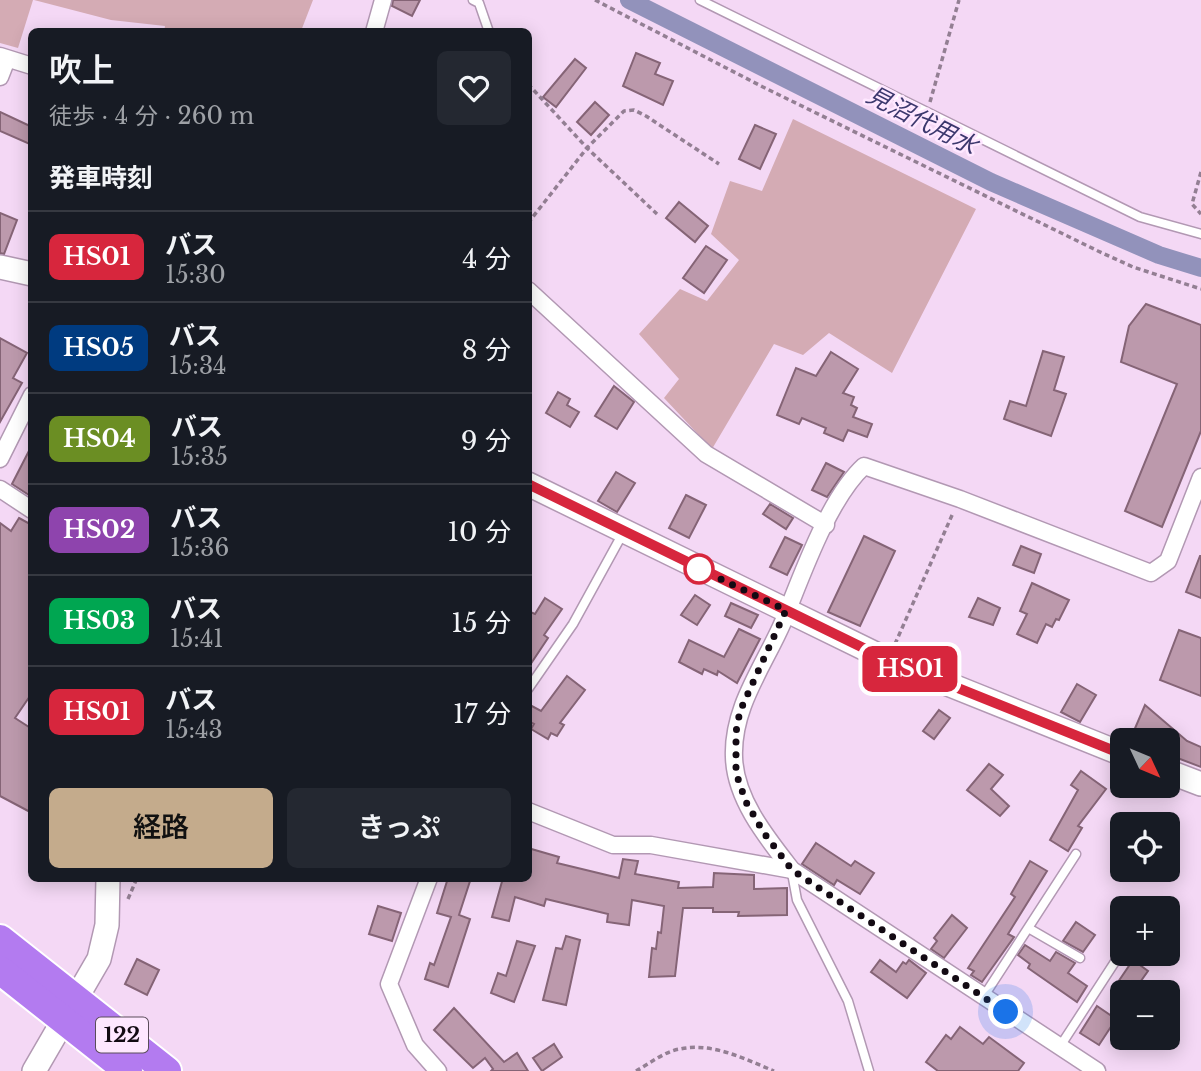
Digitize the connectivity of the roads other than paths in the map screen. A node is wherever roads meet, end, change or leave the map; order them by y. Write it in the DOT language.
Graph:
graph roads {
  1 [pos="383,0"];
  2 [pos="473,0"];
  3 [pos="700,0"];
  4 [pos="375,28"];
  5 [pos="488,28"];
  6 [pos="4,57"];
  7 [pos="28,64"];
  8 [pos="0,77"];
  9 [pos="1201,234"];
  10 [pos="0,267"];
  11 [pos="28,273"];
  12 [pos="532,293"];
  13 [pos="28,403"];
  14 [pos="0,459"];
  15 [pos="1201,477"];
  16 [pos="532,486"];
  17 [pos="0,489"];
  18 [pos="28,507"];
  19 [pos="1194,516"];
  20 [pos="826,525"];
  21 [pos="623,532"];
  22 [pos="786,610"];
  23 [pos="532,682"];
  24 [pos="1110,749"];
  25 [pos="1180,776"];
  26 [pos="1201,784"];
  27 [pos="532,813"];
  28 [pos="1076,854"];
  29 [pos="792,870"];
  30 [pos="108,882"];
  31 [pos="427,882"];
  32 [pos="1030,929"];
  33 [pos="0,939"];
  34 [pos="1080,958"];
  35 [pos="1112,966"];
  36 [pos="0,970"];
  37 [pos="984,996"];
  38 [pos="70,1010"];
  39 [pos="1059,1048"];
  40 [pos="33,1071"];
  41 [pos="128,1071"];
  42 [pos="167,1071"];
  43 [pos="438,1071"];
  44 [pos="869,1071"];
  45 [pos="1097,1071"];
  1 -- 4 [label="street"];
  2 -- 5 [label="lane"];
  3 -- 9 [label="lane"];
  6 -- 7 [label="street"];
  6 -- 8 [label="street"];
  10 -- 11 [label="street"];
  12 -- 20 [label="street"];
  13 -- 14 [label="street"];
  15 -- 19 [label="street"];
  16 -- 21 [label="street"];
  17 -- 18 [label="street"];
  19 -- 20 [label="street"];
  20 -- 22 [label="street"];
  21 -- 22 [label="street"];
  21 -- 23 [label="lane"];
  22 -- 24 [label="street"];
  22 -- 29 [label="street"];
  25 -- 26 [label="street"];
  27 -- 29 [label="street"];
  28 -- 32 [label="lane"];
  29 -- 37 [label="street"];
  29 -- 44 [label="lane"];
  30 -- 38 [label="street"];
  31 -- 43 [label="street"];
  32 -- 34 [label="lane"];
  32 -- 37 [label="lane"];
  33 -- 38 [label="highway, 122"];
  35 -- 39 [label="lane"];
  36 -- 38 [label="highway, 122"];
  37 -- 39 [label="street"];
  38 -- 40 [label="street"];
  38 -- 41 [label="highway, 122"];
  38 -- 42 [label="highway, 122"];
  39 -- 45 [label="street"];
}
